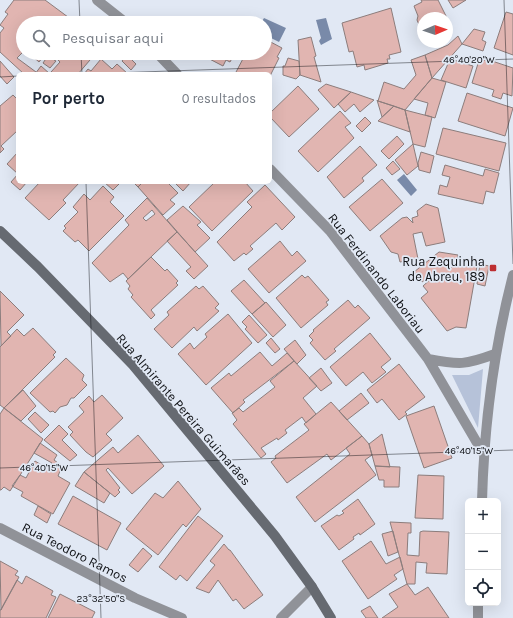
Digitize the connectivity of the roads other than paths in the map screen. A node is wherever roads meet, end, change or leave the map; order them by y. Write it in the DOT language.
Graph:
graph roads {
  1 [pos="97,0"];
  2 [pos="117,16"];
  3 [pos="163,60"];
  4 [pos="175,72"];
  5 [pos="272,171"];
  6 [pos="0,231"];
  7 [pos="513,275"];
  8 [pos="496,354"];
  9 [pos="428,359"];
  10 [pos="483,453"];
  11 [pos="482,498"];
  12 [pos="0,528"];
  13 [pos="312,587"];
  14 [pos="478,606"];
  15 [pos="182,618"];
  16 [pos="281,618"];
  17 [pos="331,618"];
  18 [pos="478,618"];
  1 -- 2 [label="street"];
  3 -- 4 [label="street"];
  5 -- 9 [label="street, Rua Ferdinando Laboriau"];
  6 -- 13 [label="main road, Rua Almirante Pereira Guimarães"];
  7 -- 8 [label="street"];
  8 -- 9 [label="street"];
  8 -- 10 [label="street"];
  9 -- 10 [label="street, Rua Ferdinando Laboriau"];
  10 -- 11 [label="street"];
  12 -- 15 [label="street, Rua Teodoro Ramos"];
  13 -- 16 [label="street"];
  13 -- 17 [label="main road, Rua Almirante Pereira Guimarães"];
  14 -- 18 [label="street"];
}
